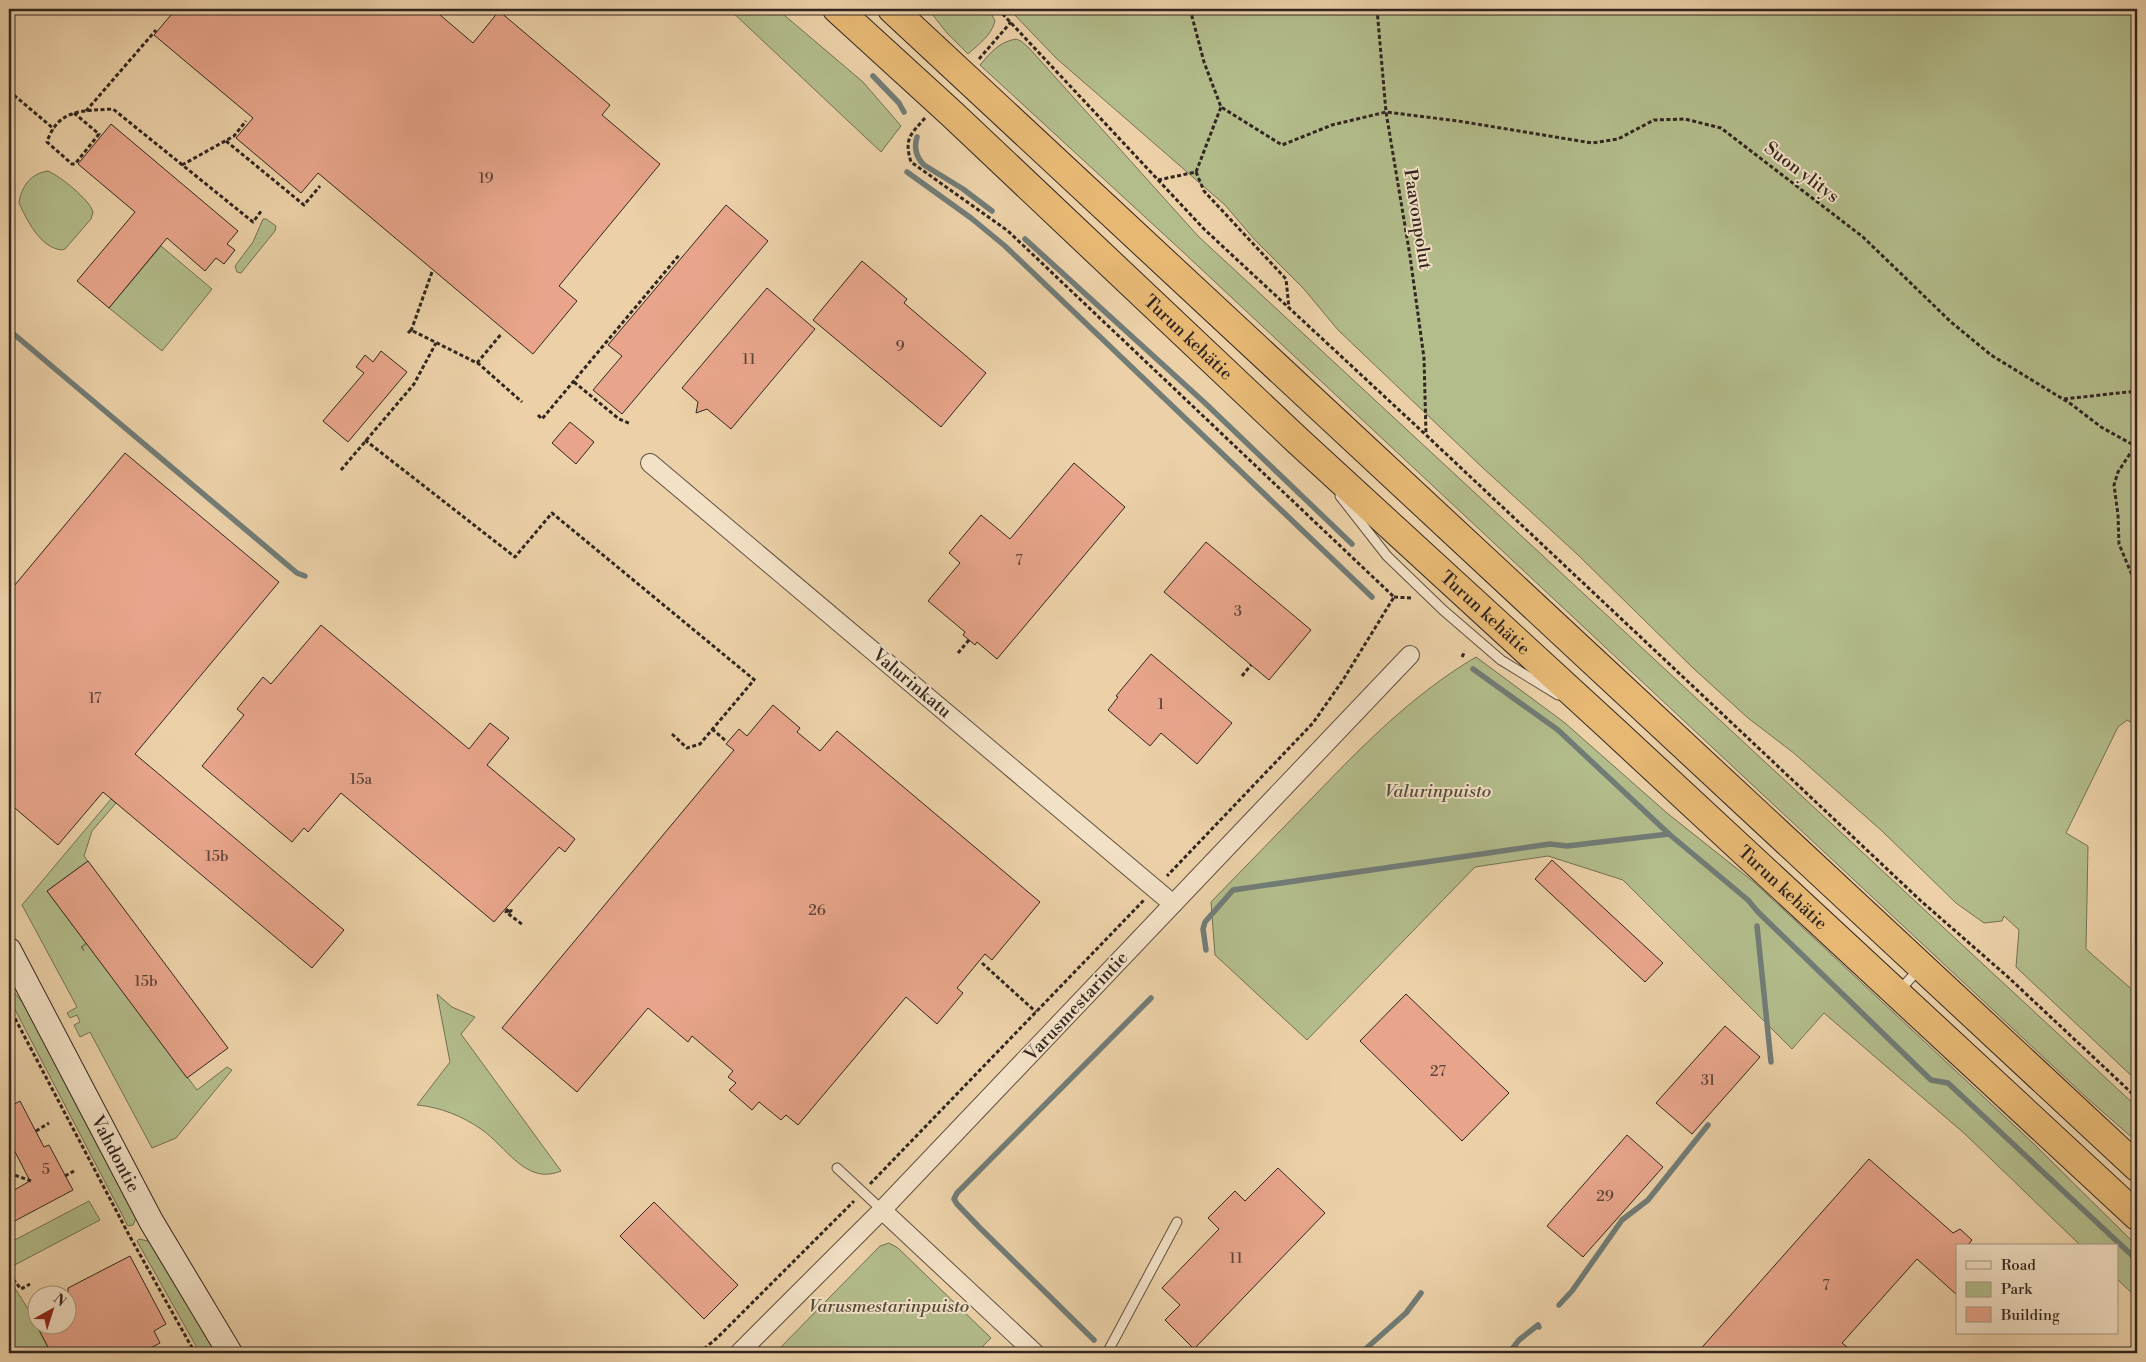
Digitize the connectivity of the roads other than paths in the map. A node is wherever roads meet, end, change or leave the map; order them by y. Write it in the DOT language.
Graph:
graph roads {
  1 [pos="837,9"];
  2 [pos="903,12"];
  3 [pos="650,463"];
  4 [pos="1410,655"];
  5 [pos="1173,904"];
  6 [pos="9,950"];
  7 [pos="1922,967"];
  8 [pos="1898,993"];
  9 [pos="836,1168"];
  10 [pos="2137,1168"];
  11 [pos="882,1210"];
  12 [pos="2137,1216"];
  13 [pos="1177,1222"];
  14 [pos="230,1353"];
  15 [pos="739,1353"];
  16 [pos="1035,1353"];
  17 [pos="1107,1353"];
  1 -- 8 [label="highway, Turun kehätie"];
  2 -- 7 [label="highway, Turun kehätie"];
  3 -- 5 [label="street, Valurinkatu"];
  4 -- 5 [label="street, Varusmestarintie"];
  5 -- 11 [label="street, Varusmestarintie"];
  6 -- 14 [label="street, Vahdontie"];
  7 -- 8 [label="lane"];
  7 -- 10 [label="highway, Turun kehätie"];
  8 -- 12 [label="highway, Turun kehätie"];
  9 -- 11 [label="lane"];
  11 -- 15 [label="street, Varusmestarintie"];
  11 -- 16 [label="street"];
  13 -- 17 [label="lane"];
}
